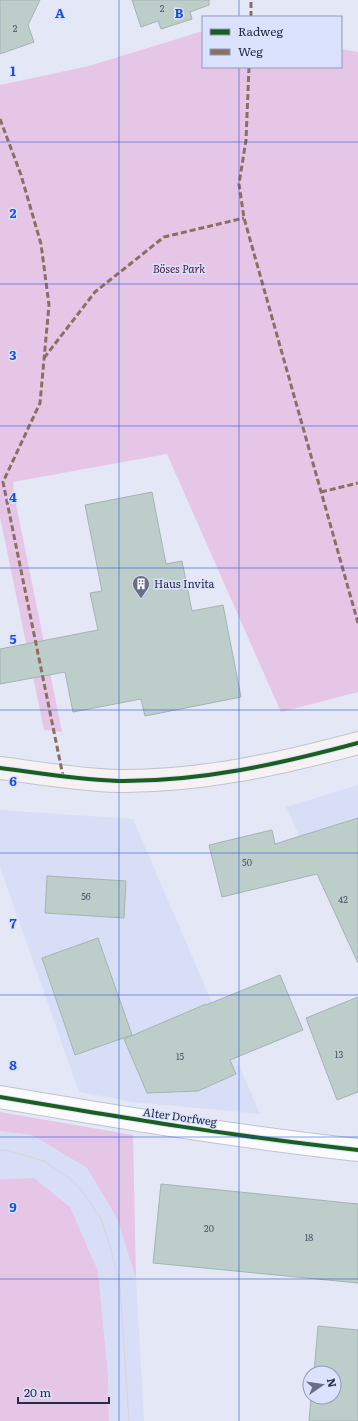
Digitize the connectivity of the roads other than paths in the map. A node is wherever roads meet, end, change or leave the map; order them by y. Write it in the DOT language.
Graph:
graph roads {
  1 [pos="358,743"];
  2 [pos="0,768"];
  3 [pos="0,1097"];
  4 [pos="358,1150"];
  1 -- 2 [label="main road"];
  3 -- 4 [label="street, Alter Dorfweg"];
}
